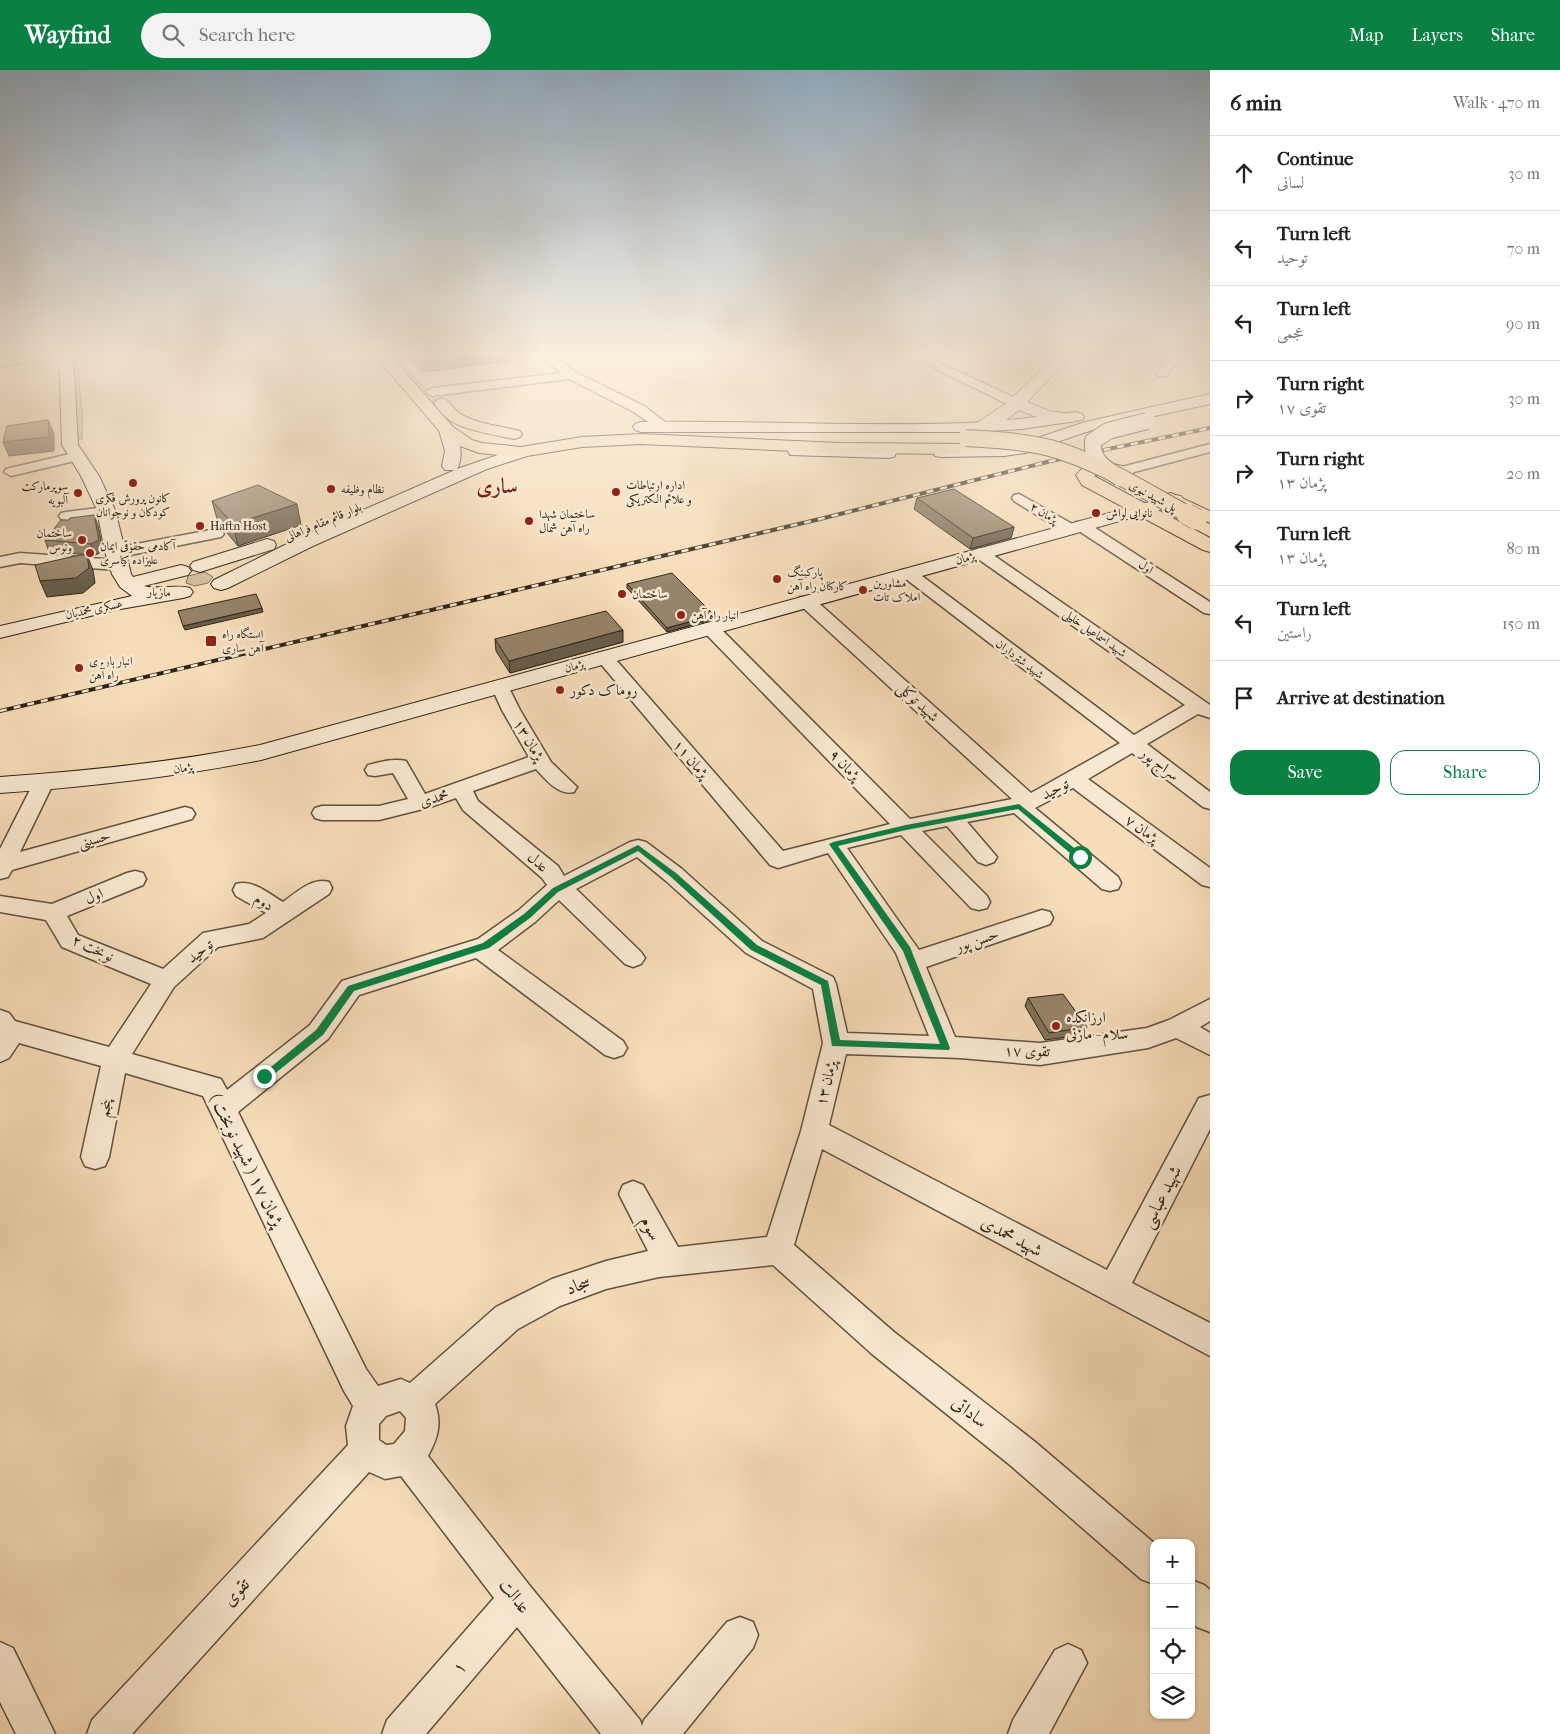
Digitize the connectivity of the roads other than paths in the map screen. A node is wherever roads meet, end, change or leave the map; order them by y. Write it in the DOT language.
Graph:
graph roads {
  1 [pos="447,430"];
  2 [pos="76,431"];
  3 [pos="448,431"];
  4 [pos="503,431"];
  5 [pos="648,431"];
  6 [pos="1000,431"];
  7 [pos="1026,431"];
  8 [pos="1074,431"];
  9 [pos="1107,431"];
  10 [pos="641,433"];
  11 [pos="529,437"];
  12 [pos="1053,438"];
  13 [pos="968,443"];
  14 [pos="78,445"];
  15 [pos="479,448"];
  16 [pos="1210,448"];
  17 [pos="1012,450"];
  18 [pos="521,452"];
  19 [pos="1185,454"];
  20 [pos="1210,459"];
  21 [pos="451,466"];
  22 [pos="11,472"];
  23 [pos="1121,475"];
  24 [pos="1019,498"];
  25 [pos="1175,500"];
  26 [pos="1141,509"];
  27 [pos="106,510"];
  28 [pos="66,516"];
  29 [pos="1200,522"];
  30 [pos="1075,527"];
  31 [pos="216,534"];
  32 [pos="1210,537"];
  33 [pos="1210,546"];
  34 [pos="980,553"];
  35 [pos="117,559"];
  36 [pos="0,562"];
  37 [pos="189,569"];
  38 [pos="908,574"];
  39 [pos="128,584"];
  40 [pos="221,584"];
  41 [pos="186,592"];
  42 [pos="806,601"];
  43 [pos="1210,609"];
  44 [pos="0,619"];
  45 [pos="710,628"];
  46 [pos="0,632"];
  47 [pos="604,657"];
  48 [pos="500,686"];
  49 [pos="1204,709"];
  50 [pos="1133,744"];
  51 [pos="541,760"];
  52 [pos="375,770"];
  53 [pos="1074,779"];
  54 [pos="44,782"];
  55 [pos="0,785"];
  56 [pos="567,787"];
  57 [pos="462,789"];
  58 [pos="1210,802"];
  59 [pos="420,803"];
  60 [pos="1024,804"];
  61 [pos="322,813"];
  62 [pos="185,814"];
  63 [pos="952,819"];
  64 [pos="906,827"];
  65 [pos="833,844"];
  66 [pos="986,857"];
  67 [pos="778,860"];
  68 [pos="1,866"];
  69 [pos="135,879"];
  70 [pos="1210,879"];
  71 [pos="1110,883"];
  72 [pos="321,888"];
  73 [pos="561,888"];
  74 [pos="244,890"];
  75 [pos="979,902"];
  76 [pos="0,904"];
  77 [pos="53,913"];
  78 [pos="283,914"];
  79 [pos="1042,918"];
  80 [pos="479,948"];
  81 [pos="633,958"];
  82 [pos="912,962"];
  83 [pos="166,980"];
  84 [pos="1210,1009"];
  85 [pos="1178,1027"];
  86 [pos="4,1034"];
  87 [pos="836,1044"];
  88 [pos="1210,1045"];
  89 [pos="614,1048"];
  90 [pos="946,1048"];
  91 [pos="115,1060"];
  92 [pos="1208,1106"];
  93 [pos="223,1108"];
  94 [pos="814,1131"];
  95 [pos="95,1157"];
  96 [pos="633,1194"];
  97 [pos="782,1253"];
  98 [pos="670,1262"];
  99 [pos="1114,1289"];
  100 [pos="1210,1340"];
  101 [pos="414,1401"];
  102 [pos="372,1406"];
  103 [pos="366,1450"];
  104 [pos="407,1456"];
  105 [pos="1150,1563"];
  106 [pos="517,1599"];
  107 [pos="1195,1601"];
  108 [pos="1210,1614"];
  109 [pos="740,1635"];
  110 [pos="0,1661"];
  111 [pos="1068,1663"];
  112 [pos="36,1734"];
  113 [pos="106,1734"];
  114 [pos="402,1734"];
  115 [pos="626,1734"];
  116 [pos="658,1734"];
  117 [pos="1027,1734"];
  1 -- 21 [label="main road"];
  2 -- 14 [label="main road, مازیار"];
  3 -- 15 [label="main road"];
  4 -- 11 [label="main road"];
  5 -- 10 [label="main road"];
  6 -- 17 [label="main road"];
  7 -- 12 [label="main road"];
  8 -- 12 [label="main road"];
  9 -- 23 [label="main road, bridge"];
  10 -- 11 [label="main road"];
  10 -- 13 [label="main road"];
  10 -- 17 [label="main road"];
  11 -- 15 [label="main road, بلوار قائم مقام فراهانی"];
  11 -- 18 [label="main road, بلوار قائم مقام فراهانی"];
  12 -- 17 [label="main road"];
  13 -- 23 [label="main road, پل شهید نبوی, bridge"];
  13 -- 29 [label="main road, پل شهید نبوی"];
  14 -- 22 [label="street"];
  14 -- 27 [label="main road, مازیار"];
  15 -- 18 [label="main road"];
  15 -- 21 [label="main road, بلوار قائم مقام فراهانی"];
  16 -- 19 [label="street"];
  18 -- 40 [label="main road, بلوار قائم مقام فراهانی"];
  19 -- 20 [label="street"];
  19 -- 23 [label="street"];
  21 -- 37 [label="main road, بلوار قائم مقام فراهانی"];
  23 -- 25 [label="main road"];
  23 -- 26 [label="main road"];
  23 -- 29 [label="main road, پل شهید نبوی, bridge"];
  24 -- 30 [label="street, پژمان ۲"];
  25 -- 26 [label="main road, پژمان"];
  25 -- 29 [label="main road"];
  26 -- 30 [label="main road, پژمان"];
  26 -- 33 [label="main road"];
  27 -- 28 [label="street"];
  27 -- 35 [label="main road, مازیار"];
  29 -- 32 [label="main road"];
  30 -- 34 [label="main road, پژمان"];
  30 -- 43 [label="street, اول"];
  31 -- 35 [label="street"];
  34 -- 38 [label="main road, پژمان"];
  34 -- 49 [label="street, شهید اسماعیل خلیلی"];
  35 -- 36 [label="street"];
  35 -- 37 [label="main road, مازیار"];
  35 -- 39 [label="main road, مازیار"];
  37 -- 39 [label="main road, عسکری محمدیان"];
  37 -- 40 [label="main road"];
  37 -- 41 [label="main road"];
  38 -- 42 [label="main road, پژمان"];
  38 -- 50 [label="street, شهید شترداران"];
  39 -- 41 [label="main road, مازیار"];
  39 -- 44 [label="main road, عسکری محمدیان"];
  40 -- 41 [label="main road, بلوار قائم مقام فراهانی"];
  41 -- 46 [label="main road, عسکری محمدیان"];
  42 -- 45 [label="main road, پژمان"];
  42 -- 60 [label="street, شهید توکلی"];
  45 -- 47 [label="main road, پژمان"];
  45 -- 64 [label="street, پژمان ۹"];
  47 -- 48 [label="main road, پژمان"];
  47 -- 67 [label="street, پژمان ۱۱"];
  48 -- 51 [label="street, پژمان ۱۳"];
  48 -- 54 [label="main road, پژمان"];
  49 -- 50 [label="street, توحید"];
  50 -- 53 [label="street, توحید"];
  50 -- 58 [label="street, سراج پور"];
  51 -- 56 [label="street, پژمان ۱۳"];
  51 -- 57 [label="street, محمدی"];
  52 -- 59 [label="street"];
  53 -- 60 [label="street, توحید"];
  53 -- 70 [label="street, پژمان ۷"];
  54 -- 55 [label="main road, پژمان"];
  54 -- 68 [label="street"];
  57 -- 59 [label="street, محمدی"];
  57 -- 73 [label="street, عدل"];
  59 -- 61 [label="street, محمدی"];
  60 -- 63 [label="street, توحید"];
  60 -- 71 [label="street, شهید توکلی"];
  62 -- 68 [label="street, حسینی"];
  63 -- 64 [label="street, توحید"];
  63 -- 66 [label="street"];
  64 -- 65 [label="street, توحید"];
  64 -- 75 [label="street, پژمان ۹"];
  65 -- 67 [label="street, توحید"];
  65 -- 82 [label="street"];
  69 -- 77 [label="street, اول"];
  72 -- 78 [label="street, توحید"];
  73 -- 80 [label="street"];
  73 -- 81 [label="street, عدل"];
  73 -- 87 [label="street, پژمان ۱۳"];
  74 -- 78 [label="street, دوم"];
  76 -- 77 [label="street"];
  77 -- 83 [label="street, نوبخت ۲"];
  78 -- 83 [label="street, توحید"];
  79 -- 82 [label="street, حسن پور"];
  80 -- 89 [label="street"];
  80 -- 93 [label="street"];
  82 -- 90 [label="street"];
  83 -- 91 [label="street, توحید"];
  84 -- 85 [label="street, تقوی ۱۷"];
  85 -- 88 [label="street"];
  85 -- 90 [label="street, تقوی ۱۷"];
  86 -- 91 [label="street, پژمان ۱۷ ( شهید نوبخت )"];
  87 -- 90 [label="street, تقوی ۱۷"];
  87 -- 94 [label="street, پژمان ۱۳"];
  91 -- 93 [label="street, پژمان ۱۷ ( شهید نوبخت )"];
  91 -- 95 [label="street, پنجم"];
  92 -- 99 [label="street, شهید عباسی"];
  93 -- 102 [label="street, پژمان ۱۷ ( شهید نوبخت )"];
  94 -- 97 [label="street, پژمان ۱۳"];
  94 -- 99 [label="street, شهید محمدی"];
  96 -- 98 [label="street, سوم"];
  97 -- 98 [label="street, سجاد"];
  97 -- 105 [label="street, ساداتی"];
  98 -- 101 [label="street, سجاد"];
  99 -- 100 [label="street, شهید محمدی"];
  101 -- 102 [label="street"];
  101 -- 104 [label="street"];
  102 -- 103 [label="street"];
  103 -- 104 [label="street"];
  103 -- 113 [label="street, تقوی"];
  104 -- 106 [label="street, عدالت"];
  106 -- 114 [label="street, ۱"];
  106 -- 115 [label="street, عدالت"];
  107 -- 108 [label="street"];
  109 -- 116 [label="street"];
  110 -- 112 [label="street"];
  111 -- 117 [label="street"];
}
